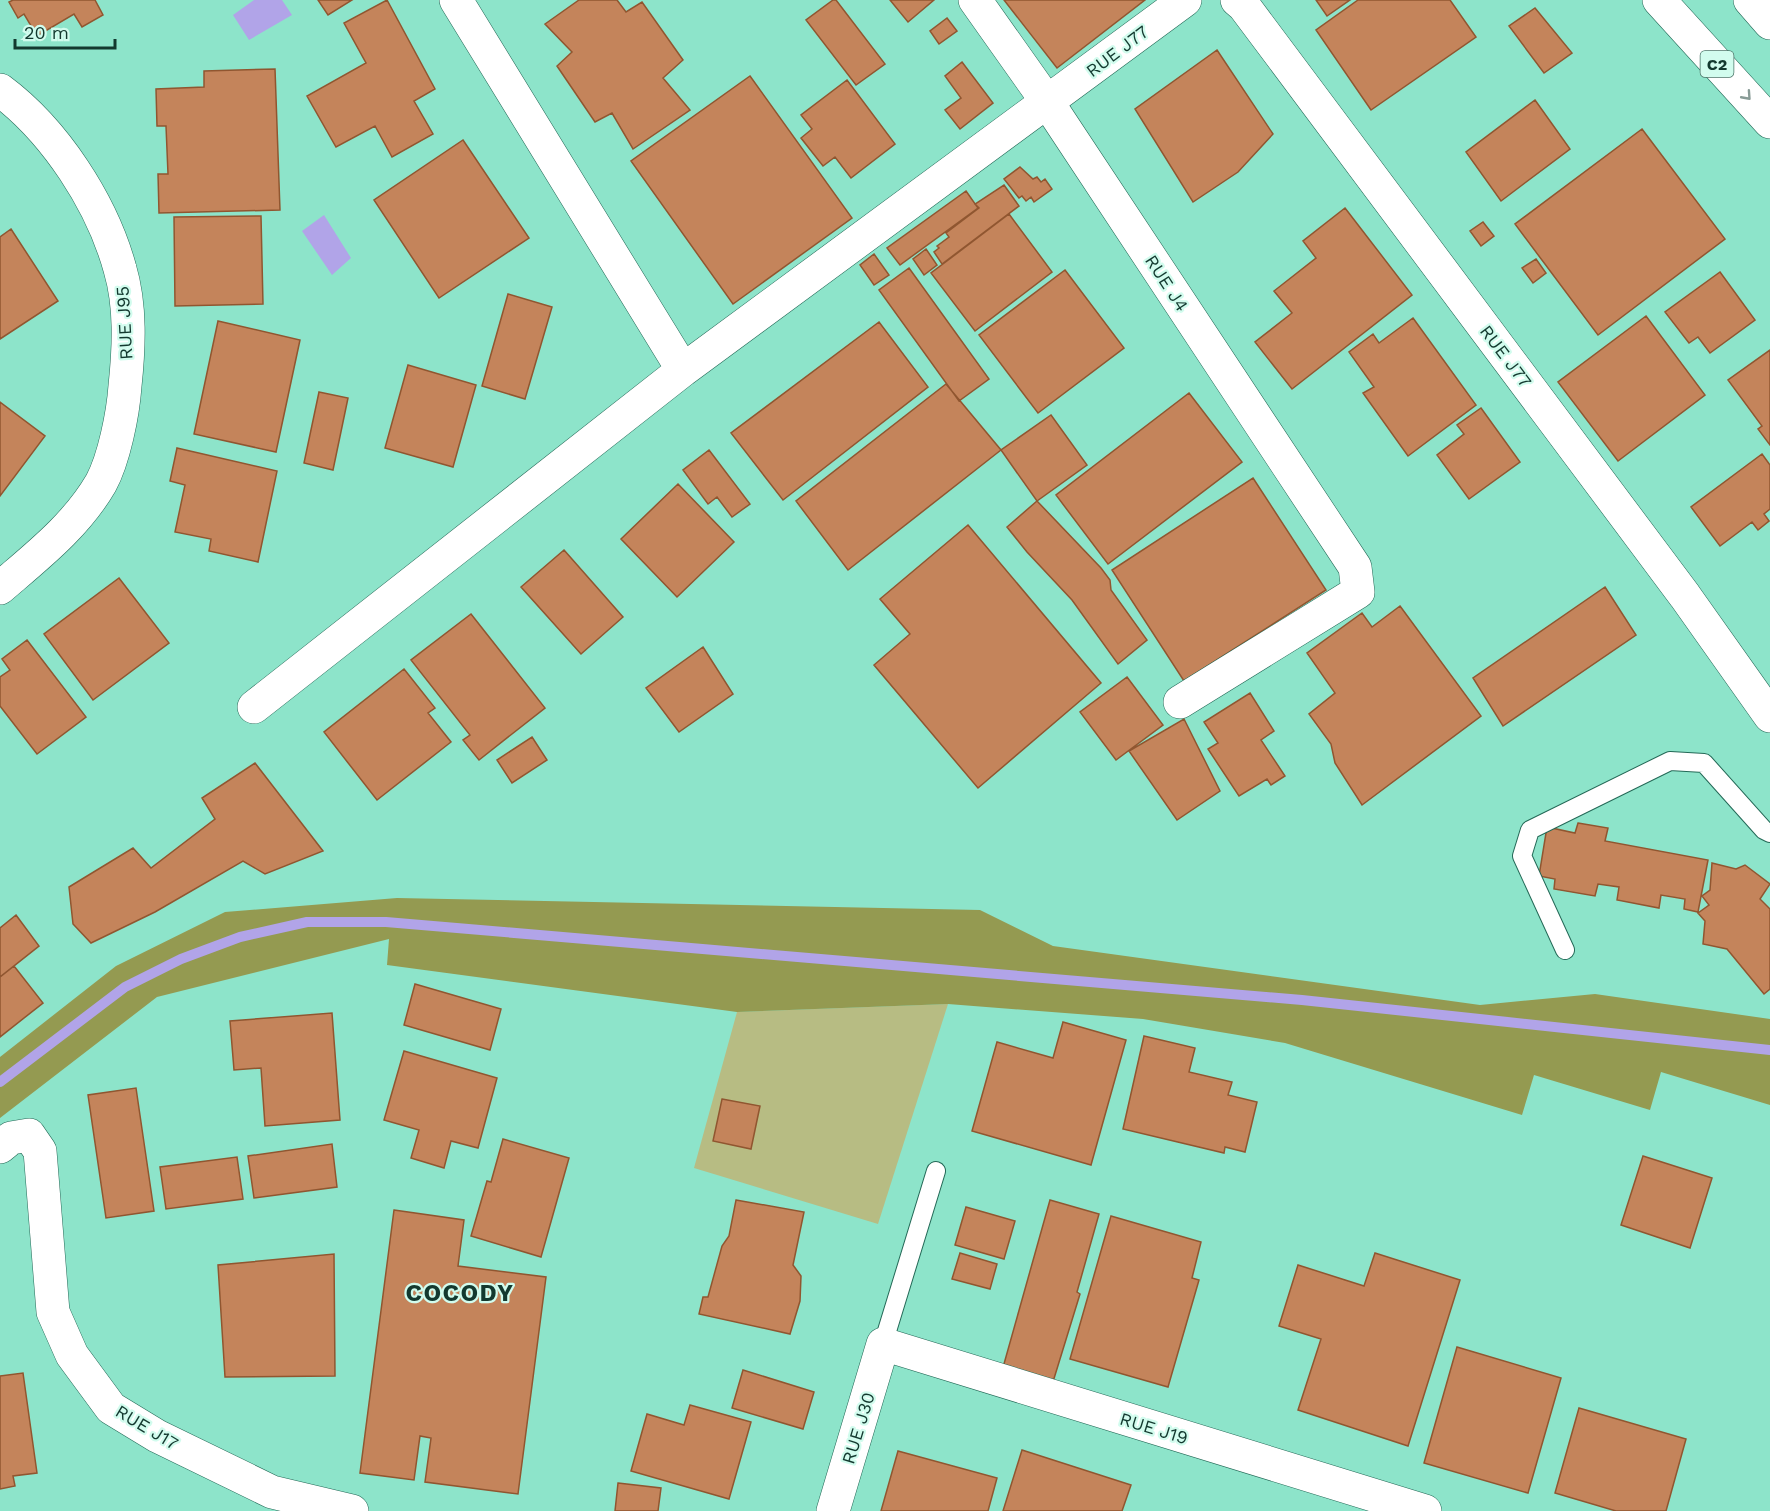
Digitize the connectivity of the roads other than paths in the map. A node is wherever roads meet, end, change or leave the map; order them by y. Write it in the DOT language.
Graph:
graph roads {
  1 [pos="456,0"];
  2 [pos="975,0"];
  3 [pos="1185,0"];
  4 [pos="1237,0"];
  5 [pos="1659,0"];
  6 [pos="1750,0"];
  7 [pos="1770,23"];
  8 [pos="0,90"];
  9 [pos="1048,103"];
  10 [pos="1770,122"];
  11 [pos="683,370"];
  12 [pos="0,588"];
  13 [pos="1180,702"];
  14 [pos="254,708"];
  15 [pos="1770,716"];
  16 [pos="1770,833"];
  17 [pos="1565,950"];
  18 [pos="0,1147"];
  19 [pos="936,1171"];
  20 [pos="883,1344"];
  21 [pos="352,1511"];
  22 [pos="833,1511"];
  23 [pos="1425,1511"];
  1 -- 11 [label="main road"];
  2 -- 9 [label="main road, RUE J4"];
  3 -- 9 [label="main road, RUE J77"];
  4 -- 15 [label="main road, RUE J77"];
  5 -- 10 [label="main road, C2, one-way"];
  6 -- 7 [label="main road"];
  8 -- 12 [label="main road, RUE J95"];
  9 -- 11 [label="main road, RUE J77"];
  9 -- 13 [label="main road, RUE J4"];
  11 -- 14 [label="main road, RUE J77"];
  16 -- 17 [label="lane"];
  18 -- 21 [label="main road, RUE J17"];
  19 -- 20 [label="lane"];
  20 -- 22 [label="main road, RUE J30"];
  20 -- 23 [label="main road, RUE J19"];
}
